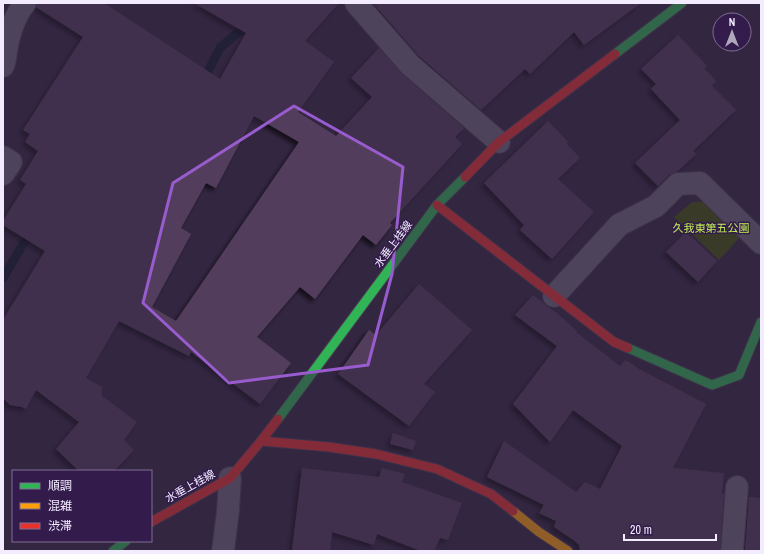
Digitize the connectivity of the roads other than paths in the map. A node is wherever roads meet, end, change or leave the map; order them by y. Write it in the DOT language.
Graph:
graph roads {
  1 [pos="25,3"];
  2 [pos="356,3"];
  3 [pos="682,3"];
  4 [pos="3,66"];
  5 [pos="499,142"];
  6 [pos="3,157"];
  7 [pos="3,174"];
  8 [pos="438,205"];
  9 [pos="761,243"];
  10 [pos="554,296"];
  11 [pos="761,322"];
  12 [pos="261,441"];
  13 [pos="230,478"];
  14 [pos="737,487"];
  15 [pos="152,521"];
  16 [pos="125,542"];
  17 [pos="113,551"];
  18 [pos="223,551"];
  19 [pos="568,551"];
  20 [pos="732,551"];
  1 -- 4 [label="street"];
  2 -- 5 [label="street"];
  3 -- 5 [label="main road, 水垂上桂線"];
  5 -- 8 [label="main road, 水垂上桂線"];
  6 -- 7 [label="street"];
  8 -- 10 [label="main road"];
  8 -- 12 [label="main road, 水垂上桂線"];
  9 -- 10 [label="street"];
  10 -- 11 [label="main road"];
  12 -- 13 [label="main road, 水垂上桂線"];
  12 -- 19 [label="main road"];
  13 -- 15 [label="main road, 水垂上桂線"];
  13 -- 18 [label="street"];
  14 -- 20 [label="street"];
  16 -- 17 [label="main road"];
}
